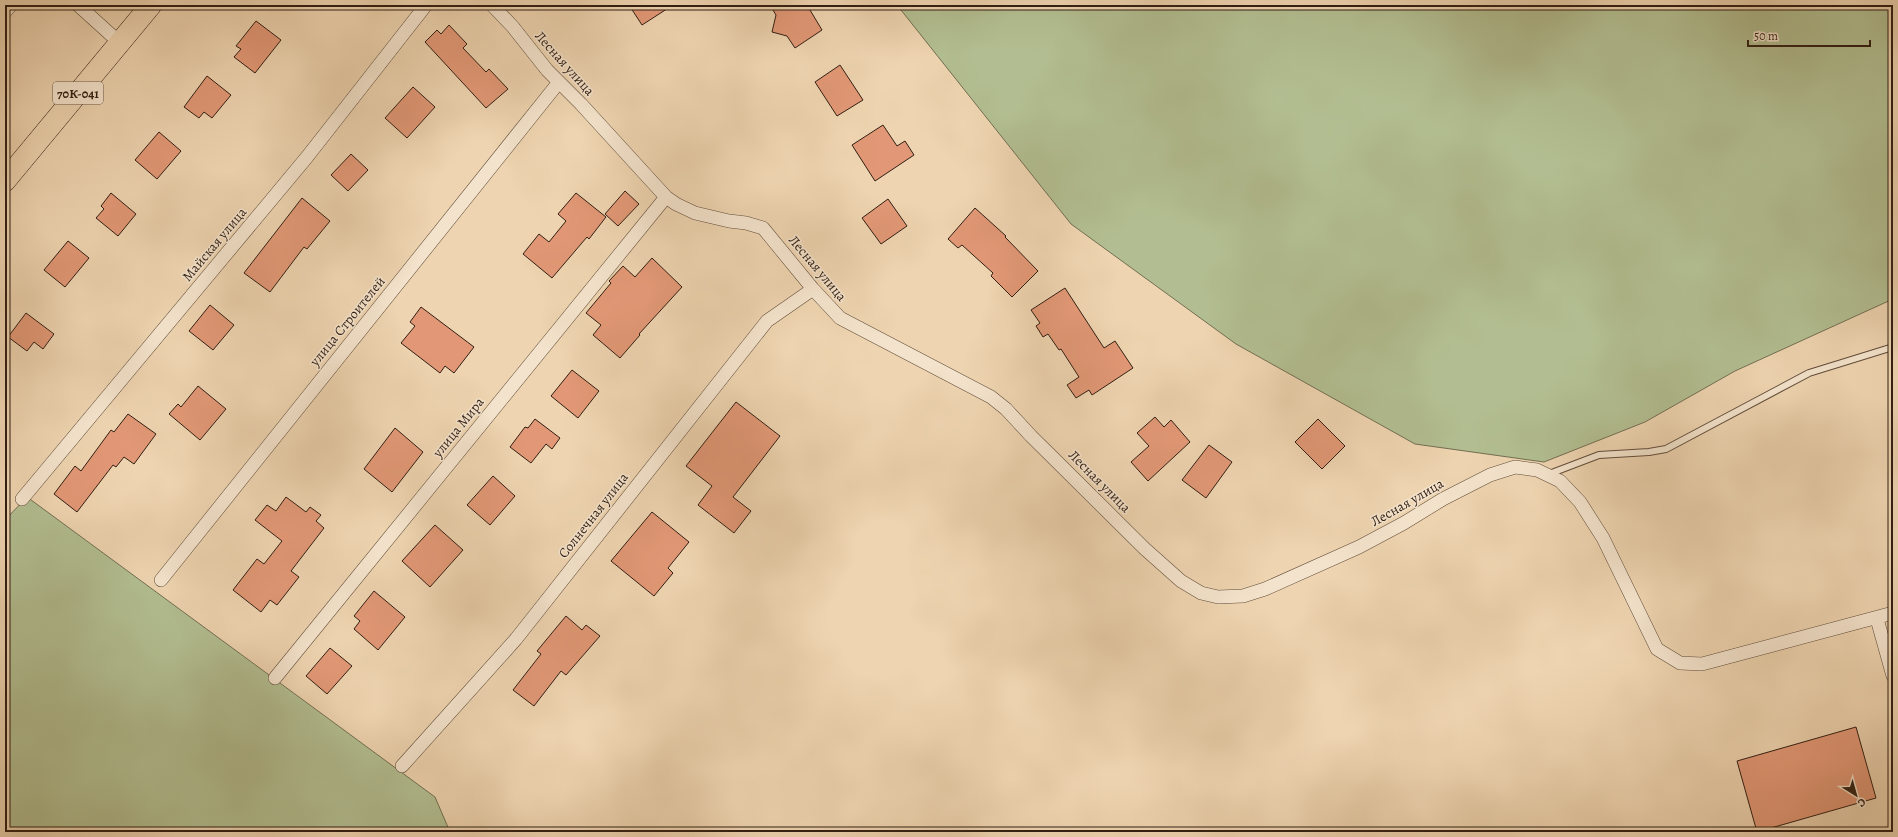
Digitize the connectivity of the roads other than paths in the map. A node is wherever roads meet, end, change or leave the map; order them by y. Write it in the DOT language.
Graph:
graph roads {
  1 [pos="11,5"];
  2 [pos="78,5"];
  3 [pos="150,5"];
  4 [pos="426,5"];
  5 [pos="492,5"];
  6 [pos="5,12"];
  7 [pos="120,43"];
  8 [pos="559,82"];
  9 [pos="5,181"];
  10 [pos="666,197"];
  11 [pos="813,289"];
  12 [pos="1893,347"];
  13 [pos="1546,475"];
  14 [pos="22,499"];
  15 [pos="161,580"];
  16 [pos="1893,613"];
  17 [pos="1877,619"];
  18 [pos="1893,676"];
  19 [pos="275,678"];
  20 [pos="402,766"];
  1 -- 6 [label="street"];
  2 -- 7 [label="street"];
  3 -- 7 [label="main road, 70К-041"];
  4 -- 14 [label="street, Майская улица"];
  5 -- 8 [label="street, Лесная улица"];
  7 -- 9 [label="main road, 70К-041"];
  8 -- 10 [label="street, Лесная улица"];
  8 -- 15 [label="street, улица Строителей"];
  10 -- 11 [label="street, Лесная улица"];
  10 -- 19 [label="street, улица Мира"];
  11 -- 13 [label="street, Лесная улица"];
  11 -- 20 [label="street, Солнечная улица"];
  12 -- 13 [label="lane"];
  13 -- 17 [label="street, Лесная улица"];
  16 -- 17 [label="street, Лесная улица"];
  17 -- 18 [label="street"];
}
